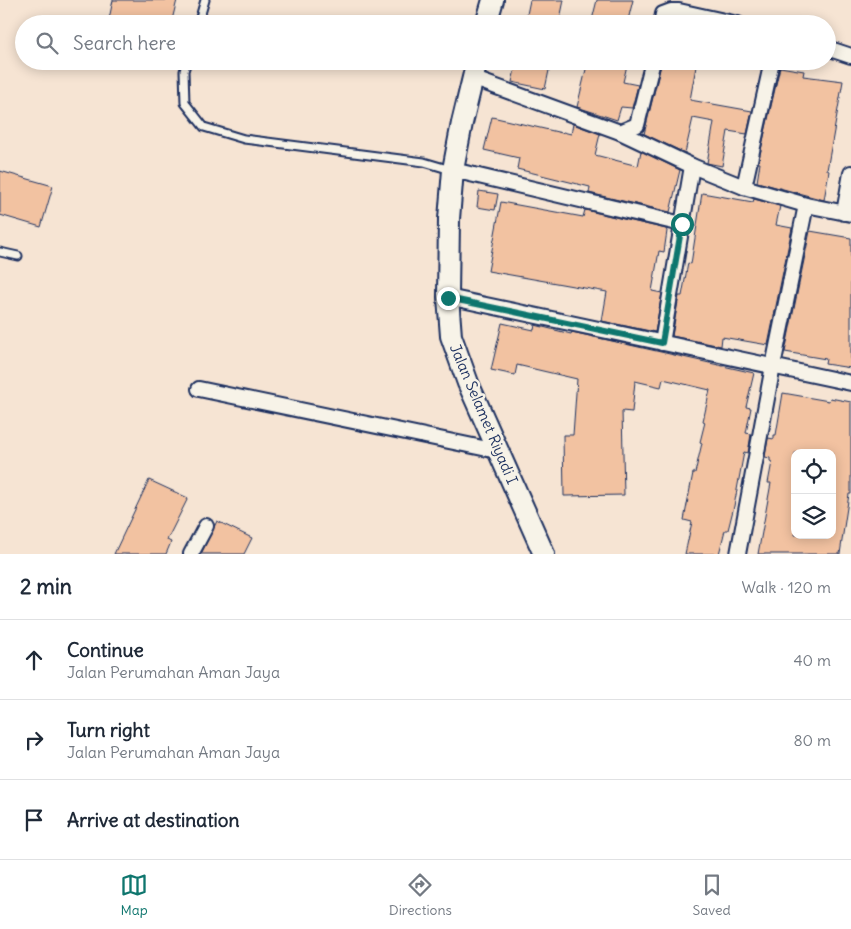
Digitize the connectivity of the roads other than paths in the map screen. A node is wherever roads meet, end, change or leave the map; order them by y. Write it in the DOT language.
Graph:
graph roads {
  1 [pos="205,0"];
  2 [pos="493,0"];
  3 [pos="666,0"];
  4 [pos="201,15"];
  5 [pos="489,15"];
  6 [pos="663,15"];
  7 [pos="666,15"];
  8 [pos="697,15"];
  9 [pos="836,51"];
  10 [pos="851,56"];
  11 [pos="184,70"];
  12 [pos="475,70"];
  13 [pos="651,70"];
  14 [pos="770,70"];
  15 [pos="620,132"];
  16 [pos="692,166"];
  17 [pos="453,170"];
  18 [pos="851,173"];
  19 [pos="744,187"];
  20 [pos="806,205"];
  21 [pos="848,214"];
  22 [pos="682,224"];
  23 [pos="0,252"];
  24 [pos="18,256"];
  25 [pos="448,298"];
  26 [pos="662,343"];
  27 [pos="773,366"];
  28 [pos="851,383"];
  29 [pos="199,389"];
  30 [pos="497,451"];
  31 [pos="206,526"];
  32 [pos="191,554"];
  33 [pos="544,554"];
  34 [pos="738,554"];
  1 -- 4 [label="lane"];
  2 -- 5 [label="main road"];
  3 -- 6 [label="street"];
  7 -- 8 [label="street"];
  9 -- 10 [label="street"];
  11 -- 17 [label="lane"];
  12 -- 15 [label="street"];
  12 -- 17 [label="main road, Jalan Selamet Riyadi I"];
  13 -- 15 [label="street"];
  14 -- 19 [label="street"];
  15 -- 16 [label="street"];
  16 -- 19 [label="street"];
  16 -- 22 [label="street"];
  17 -- 22 [label="street"];
  17 -- 25 [label="main road, Jalan Selamet Riyadi I"];
  18 -- 21 [label="street"];
  19 -- 20 [label="street"];
  20 -- 21 [label="street"];
  20 -- 27 [label="street"];
  22 -- 26 [label="street"];
  23 -- 24 [label="lane"];
  25 -- 26 [label="street"];
  25 -- 30 [label="main road, Jalan Selamet Riyadi I"];
  26 -- 27 [label="street"];
  27 -- 28 [label="street"];
  27 -- 34 [label="street"];
  29 -- 30 [label="street"];
  30 -- 33 [label="main road, Jalan Selamet Riyadi I"];
  31 -- 32 [label="street"];
}
